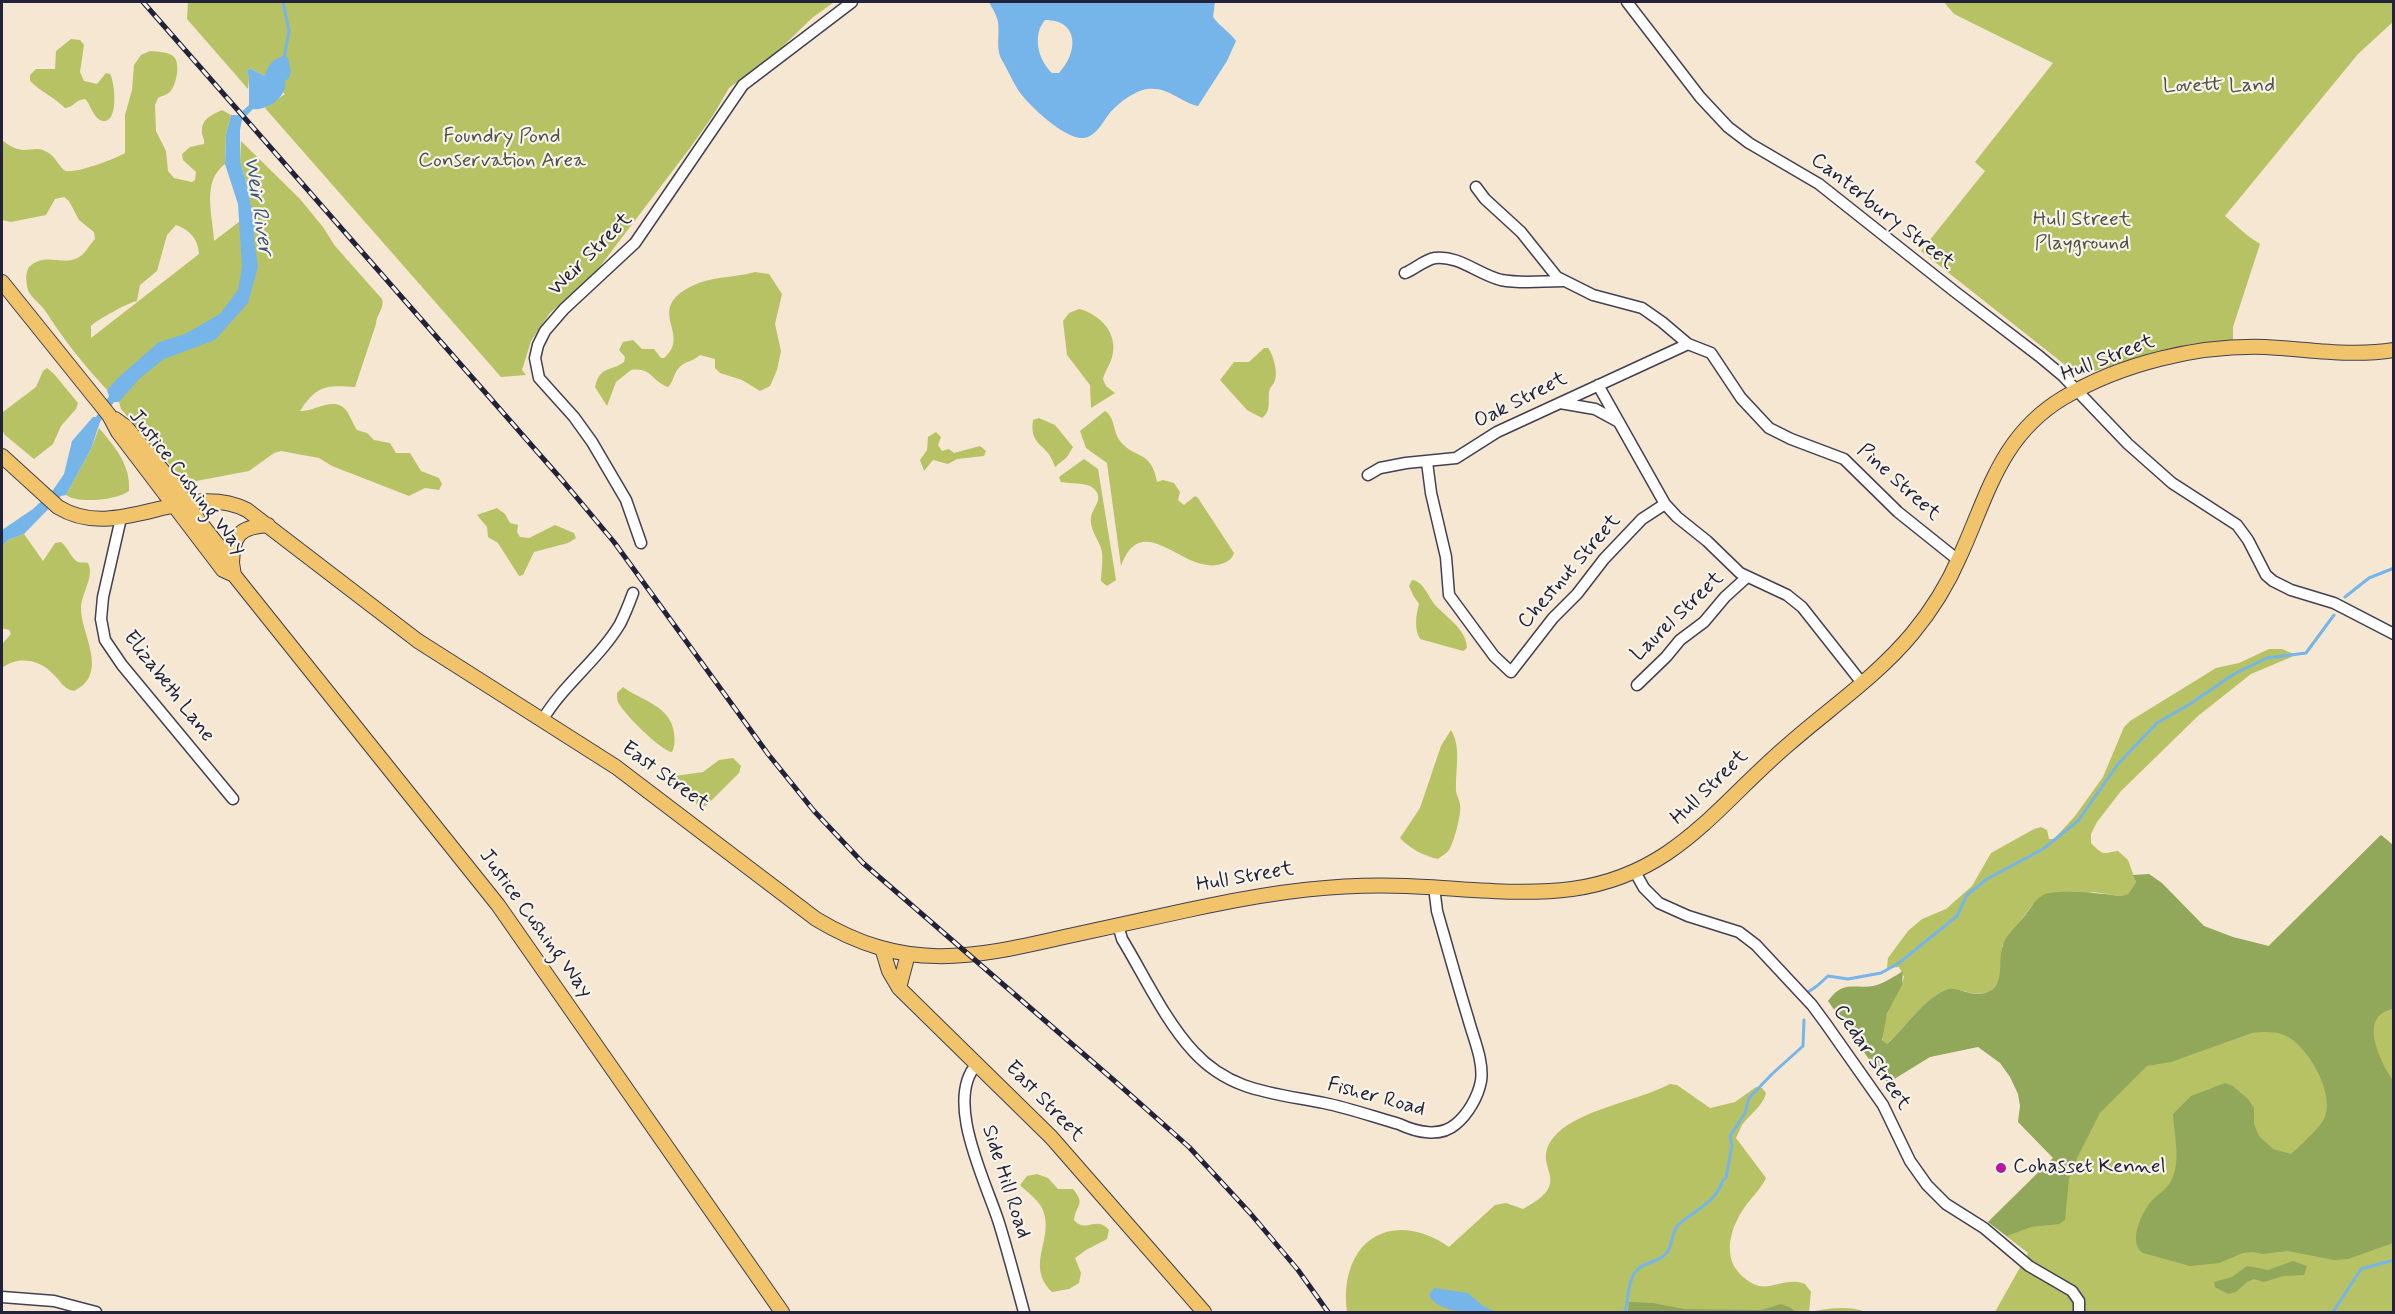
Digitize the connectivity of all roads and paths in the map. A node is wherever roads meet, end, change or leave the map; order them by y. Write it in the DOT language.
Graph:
graph roads {
  1 [pos="852,2"];
  2 [pos="1627,2"];
  3 [pos="1476,187"];
  4 [pos="1405,273"];
  5 [pos="1563,281"];
  6 [pos="2,282"];
  7 [pos="1688,344"];
  8 [pos="2394,350"];
  9 [pos="1598,385"];
  10 [pos="2077,391"];
  11 [pos="1557,403"];
  12 [pos="1619,422"];
  13 [pos="2,456"];
  14 [pos="1427,462"];
  15 [pos="1368,475"];
  16 [pos="180,503"];
  17 [pos="1665,504"];
  18 [pos="121,518"];
  19 [pos="268,525"];
  20 [pos="641,543"];
  21 [pos="1958,560"];
  22 [pos="233,569"];
  23 [pos="1747,578"];
  24 [pos="633,593"];
  25 [pos="2394,634"];
  26 [pos="1862,683"];
  27 [pos="1637,685"];
  28 [pos="543,719"];
  29 [pos="233,799"];
  30 [pos="1635,872"];
  31 [pos="1434,887"];
  32 [pos="1118,926"];
  33 [pos="882,948"];
  34 [pos="908,954"];
  35 [pos="899,988"];
  36 [pos="977,1064"];
  37 [pos="2,1297"];
  38 [pos="96,1312"];
  39 [pos="782,1312"];
  40 [pos="1024,1312"];
  41 [pos="1204,1312"];
  42 [pos="2079,1312"];
  1 -- 20 [label="street, Weir Street"];
  2 -- 10 [label="street, Canterbury Street"];
  3 -- 5 [label="street, Pine Street"];
  4 -- 5 [label="street"];
  5 -- 7 [label="street, Pine Street"];
  6 -- 16 [label="main road, Justice Cushing Way"];
  7 -- 9 [label="street, Oak Street"];
  7 -- 21 [label="street, Pine Street"];
  8 -- 10 [label="main road, Hull Street"];
  9 -- 11 [label="street, Oak Street"];
  9 -- 12 [label="street"];
  10 -- 21 [label="main road, Hull Street"];
  10 -- 25 [label="street, Canterbury Street"];
  11 -- 12 [label="street"];
  11 -- 14 [label="street, Oak Street"];
  12 -- 17 [label="street"];
  13 -- 18 [label="main road, East Street"];
  14 -- 15 [label="street, Oak Street"];
  14 -- 17 [label="street, Chestnut Street"];
  16 -- 18 [label="main road, East Street"];
  16 -- 19 [label="main road, East Street"];
  16 -- 22 [label="main road, Justice Cushing Way"];
  17 -- 23 [label="street"];
  18 -- 29 [label="street, Elizabeth Lane"];
  19 -- 22 [label="main road"];
  19 -- 28 [label="main road, East Street"];
  21 -- 26 [label="main road, Hull Street"];
  22 -- 39 [label="main road, Justice Cushing Way"];
  23 -- 26 [label="street"];
  23 -- 27 [label="street, Laurel Street"];
  24 -- 28 [label="street"];
  26 -- 30 [label="main road, Hull Street"];
  28 -- 33 [label="main road, East Street"];
  30 -- 31 [label="main road, Hull Street"];
  30 -- 42 [label="street, Cedar Street"];
  31 -- 32 [label="main road, Hull Street"];
  31 -- 32 [label="street, Fisher Road"];
  32 -- 34 [label="main road, Hull Street"];
  33 -- 34 [label="main road, Hull Street"];
  33 -- 35 [label="main road, East Street"];
  34 -- 35 [label="main road"];
  35 -- 36 [label="main road, East Street"];
  36 -- 40 [label="street, Side Hill Road"];
  36 -- 41 [label="main road, East Street"];
  37 -- 38 [label="street"];
}
